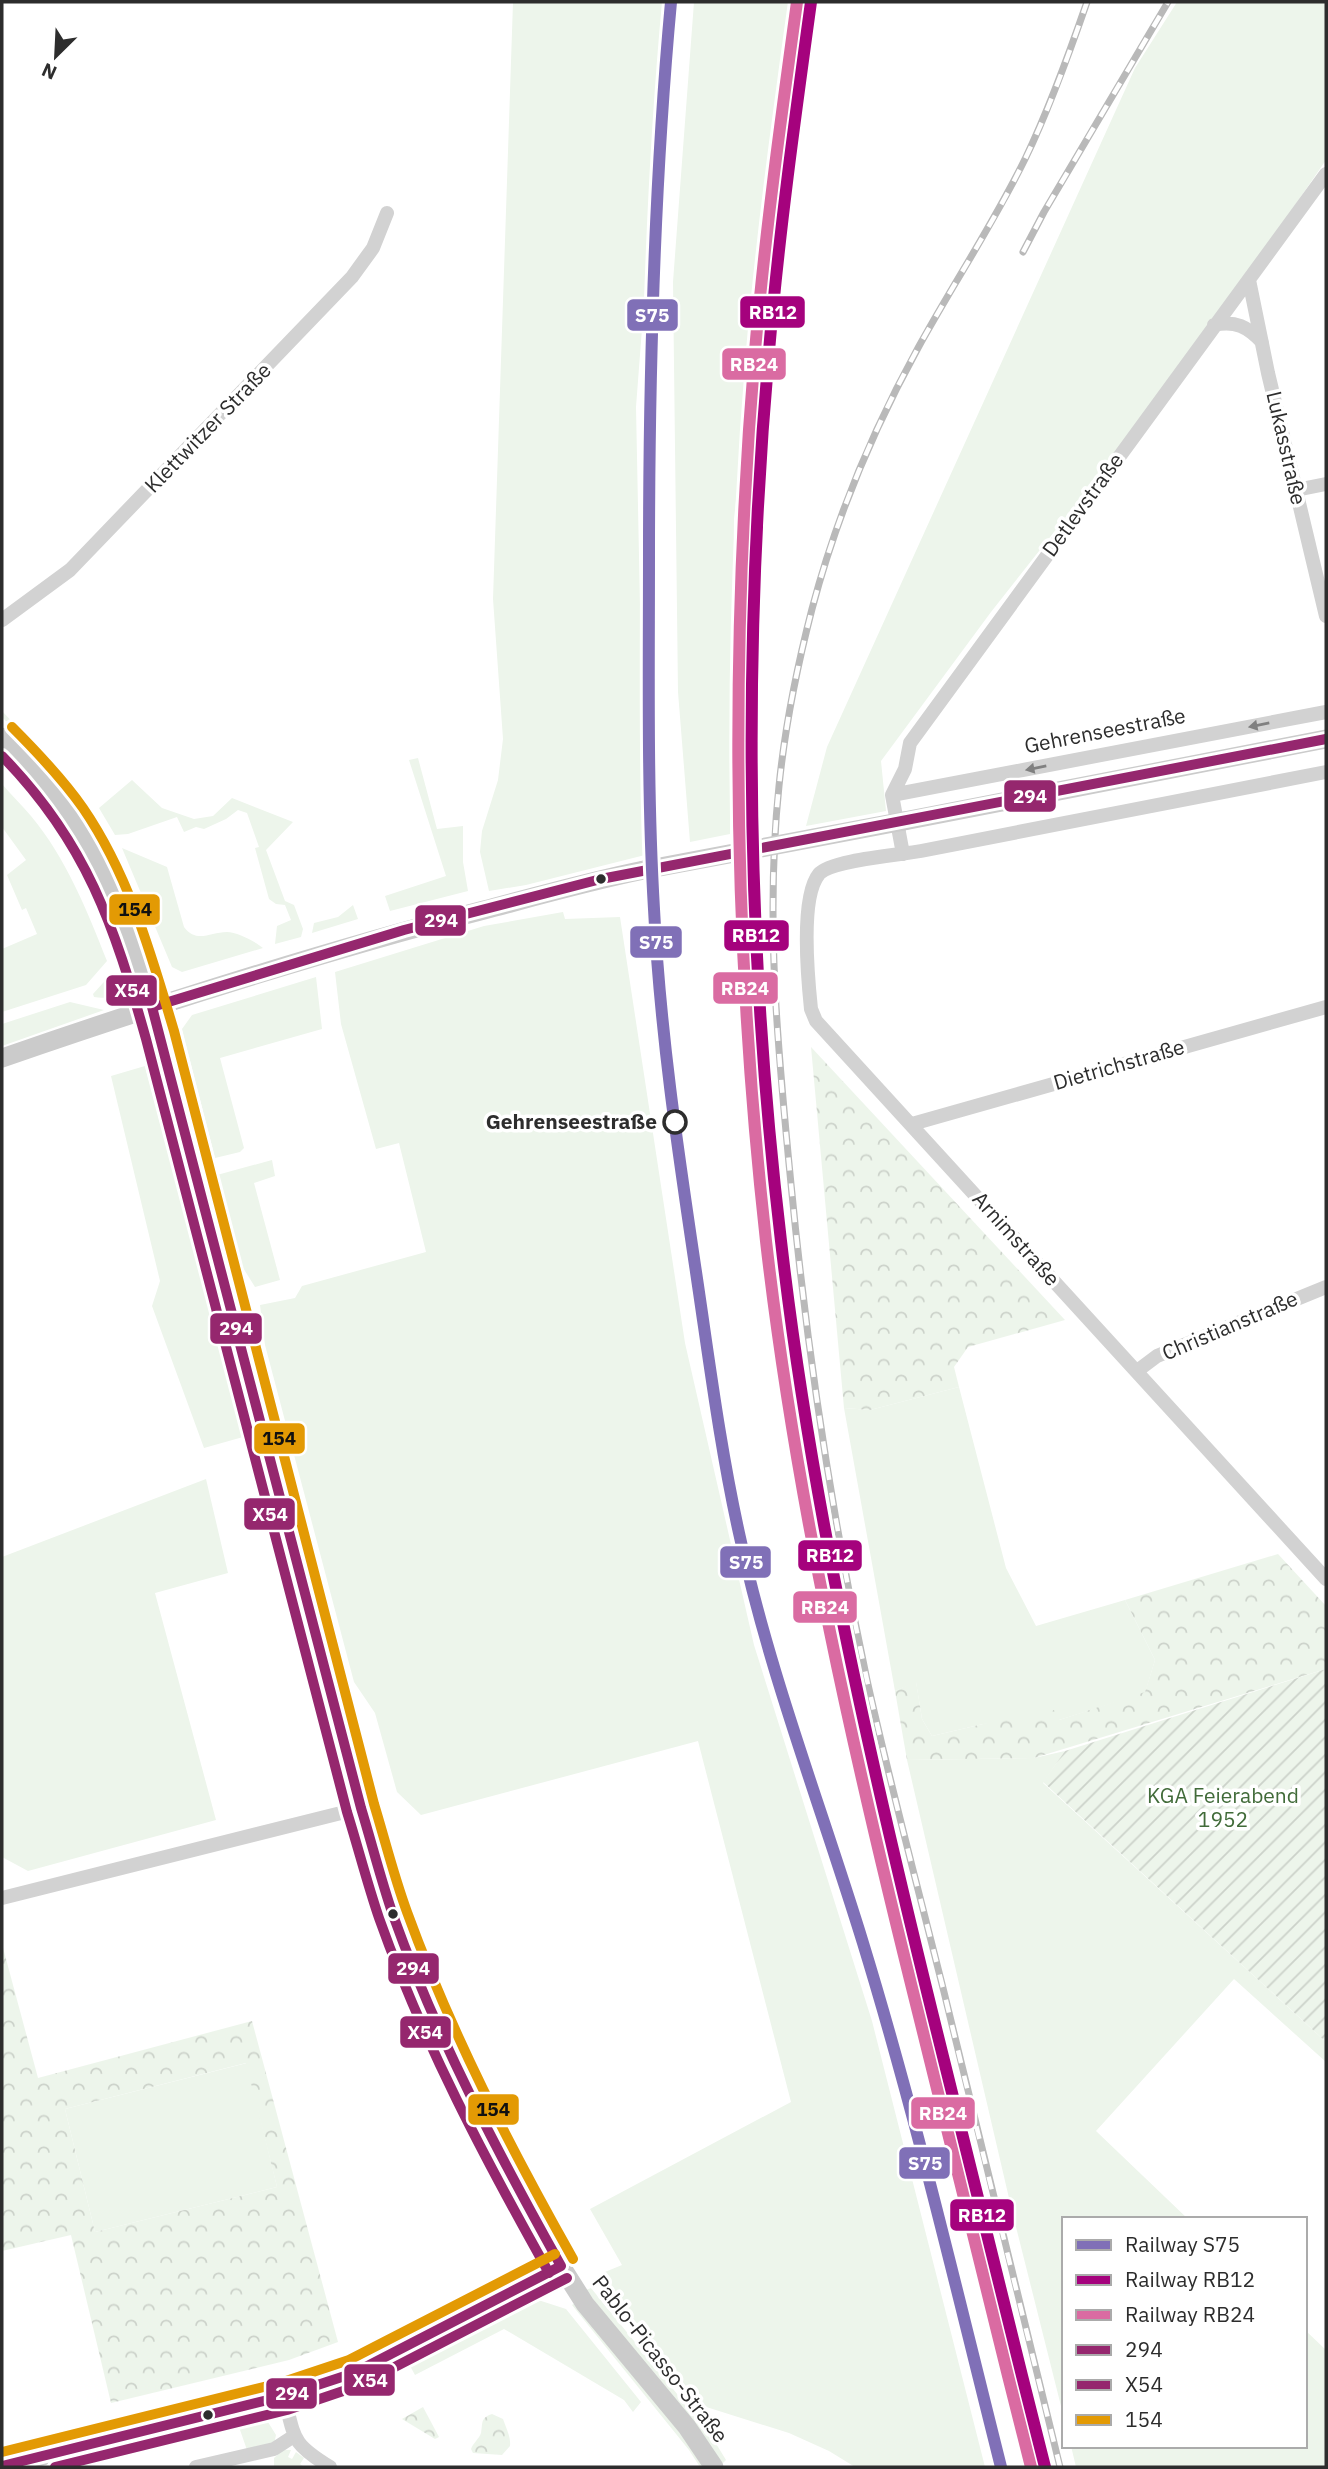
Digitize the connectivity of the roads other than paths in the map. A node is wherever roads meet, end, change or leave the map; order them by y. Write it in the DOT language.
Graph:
graph roads {
  1 [pos="1326,174"];
  2 [pos="387,213"];
  3 [pos="1249,280"];
  4 [pos="1214,325"];
  5 [pos="1262,342"];
  6 [pos="1326,484"];
  7 [pos="1296,490"];
  8 [pos="1326,616"];
  9 [pos="2,620"];
  10 [pos="1326,712"];
  11 [pos="2,737"];
  12 [pos="1326,739"];
  13 [pos="1326,772"];
  14 [pos="892,795"];
  15 [pos="903,854"];
  16 [pos="152,1007"];
  17 [pos="1326,1007"];
  18 [pos="2,1058"];
  19 [pos="912,1124"];
  20 [pos="1326,1287"];
  21 [pos="1137,1371"];
  22 [pos="1326,1578"];
  23 [pos="361,1808"];
  24 [pos="2,1898"];
  25 [pos="561,2266"];
  26 [pos="284,2396"];
  27 [pos="294,2436"];
  28 [pos="2,2466"];
  29 [pos="196,2467"];
  30 [pos="330,2467"];
  31 [pos="714,2467"];
  1 -- 3 [label="street, Detlevstraße"];
  2 -- 9 [label="street, Klettwitzer Straße"];
  3 -- 4 [label="street, Detlevstraße"];
  3 -- 5 [label="street, Lukasstraße"];
  4 -- 5 [label="street"];
  4 -- 14 [label="street, Detlevstraße"];
  5 -- 7 [label="street, Lukasstraße"];
  6 -- 7 [label="street"];
  7 -- 8 [label="street, Lukasstraße"];
  10 -- 14 [label="street, Gehrenseestraße, one-way"];
  11 -- 16 [label="main road, Pablo-Picasso-Straße"];
  12 -- 16 [label="main road, bridge"];
  13 -- 15 [label="street"];
  14 -- 15 [label="street"];
  15 -- 19 [label="street, Arnimstraße"];
  16 -- 18 [label="main road"];
  16 -- 23 [label="main road, Pablo-Picasso-Straße"];
  17 -- 19 [label="street, Dietrichstraße"];
  19 -- 21 [label="street, Arnimstraße"];
  20 -- 21 [label="street, Christianstraße"];
  21 -- 22 [label="street, Arnimstraße"];
  23 -- 24 [label="street"];
  23 -- 25 [label="main road, Pablo-Picasso-Straße"];
  25 -- 26 [label="main road"];
  25 -- 31 [label="main road, Pablo-Picasso-Straße"];
  26 -- 27 [label="street"];
  26 -- 28 [label="main road"];
  27 -- 29 [label="street"];
  27 -- 30 [label="street"];
}
